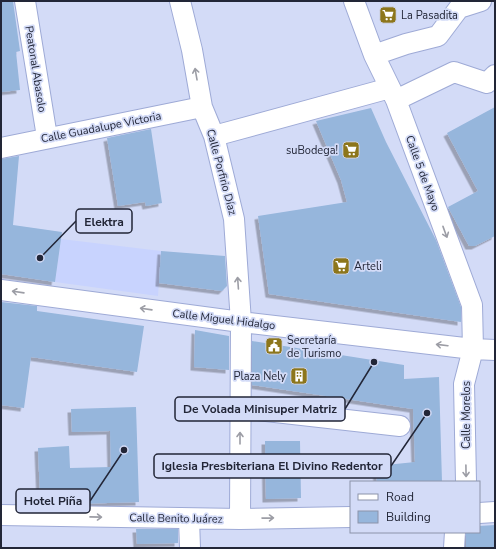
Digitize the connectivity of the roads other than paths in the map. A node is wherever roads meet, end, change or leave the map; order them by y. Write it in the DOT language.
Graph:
graph roads {
  1 [pos="25,1"];
  2 [pos="180,1"];
  3 [pos="354,1"];
  4 [pos="481,1"];
  5 [pos="492,1"];
  6 [pos="495,2"];
  7 [pos="374,54"];
  8 [pos="495,75"];
  9 [pos="393,94"];
  10 [pos="202,107"];
  11 [pos="214,136"];
  12 [pos="47,137"];
  13 [pos="1,148"];
  14 [pos="1,290"];
  15 [pos="241,322"];
  16 [pos="473,349"];
  17 [pos="495,350"];
  18 [pos="240,408"];
  19 [pos="400,426"];
  20 [pos="466,481"];
  21 [pos="495,512"];
  22 [pos="480,513"];
  23 [pos="1,515"];
  24 [pos="350,517"];
  25 [pos="189,519"];
  26 [pos="240,519"];
  27 [pos="455,533"];
  28 [pos="190,548"];
  29 [pos="454,548"];
  1 -- 12 [label="street, Peatonal Abasolo"];
  10 -- 2 [label="street, Calle Porfirio Díaz, one-way"];
  3 -- 7 [label="street, Calle 5 de Mayo"];
  4 -- 7 [label="street"];
  5 -- 6 [label="street"];
  7 -- 9 [label="street, Calle 5 de Mayo"];
  8 -- 9 [label="street"];
  9 -- 11 [label="street"];
  9 -- 16 [label="street, Calle 5 de Mayo, one-way"];
  10 -- 11 [label="street, Calle Porfirio Díaz"];
  10 -- 12 [label="street, Calle Guadalupe Victoria"];
  15 -- 11 [label="street, Calle Porfirio Díaz, one-way"];
  12 -- 13 [label="street, Calle Guadalupe Victoria"];
  15 -- 14 [label="street, Calle Miguel Hidalgo, one-way"];
  16 -- 15 [label="street, Calle Miguel Hidalgo, one-way"];
  15 -- 18 [label="street, Calle Porfirio Díaz"];
  16 -- 17 [label="street, Calle Miguel Hidalgo"];
  16 -- 20 [label="street, Calle Morelos, one-way"];
  18 -- 19 [label="street"];
  26 -- 18 [label="street, Calle Porfirio Díaz, one-way"];
  21 -- 22 [label="street"];
  23 -- 25 [label="street, Calle Benito Juárez, one-way"];
  26 -- 24 [label="street, Calle Benito Juárez, one-way"];
  25 -- 26 [label="street, Calle Benito Juárez"];
  25 -- 28 [label="street"];
  27 -- 29 [label="street"];
}
